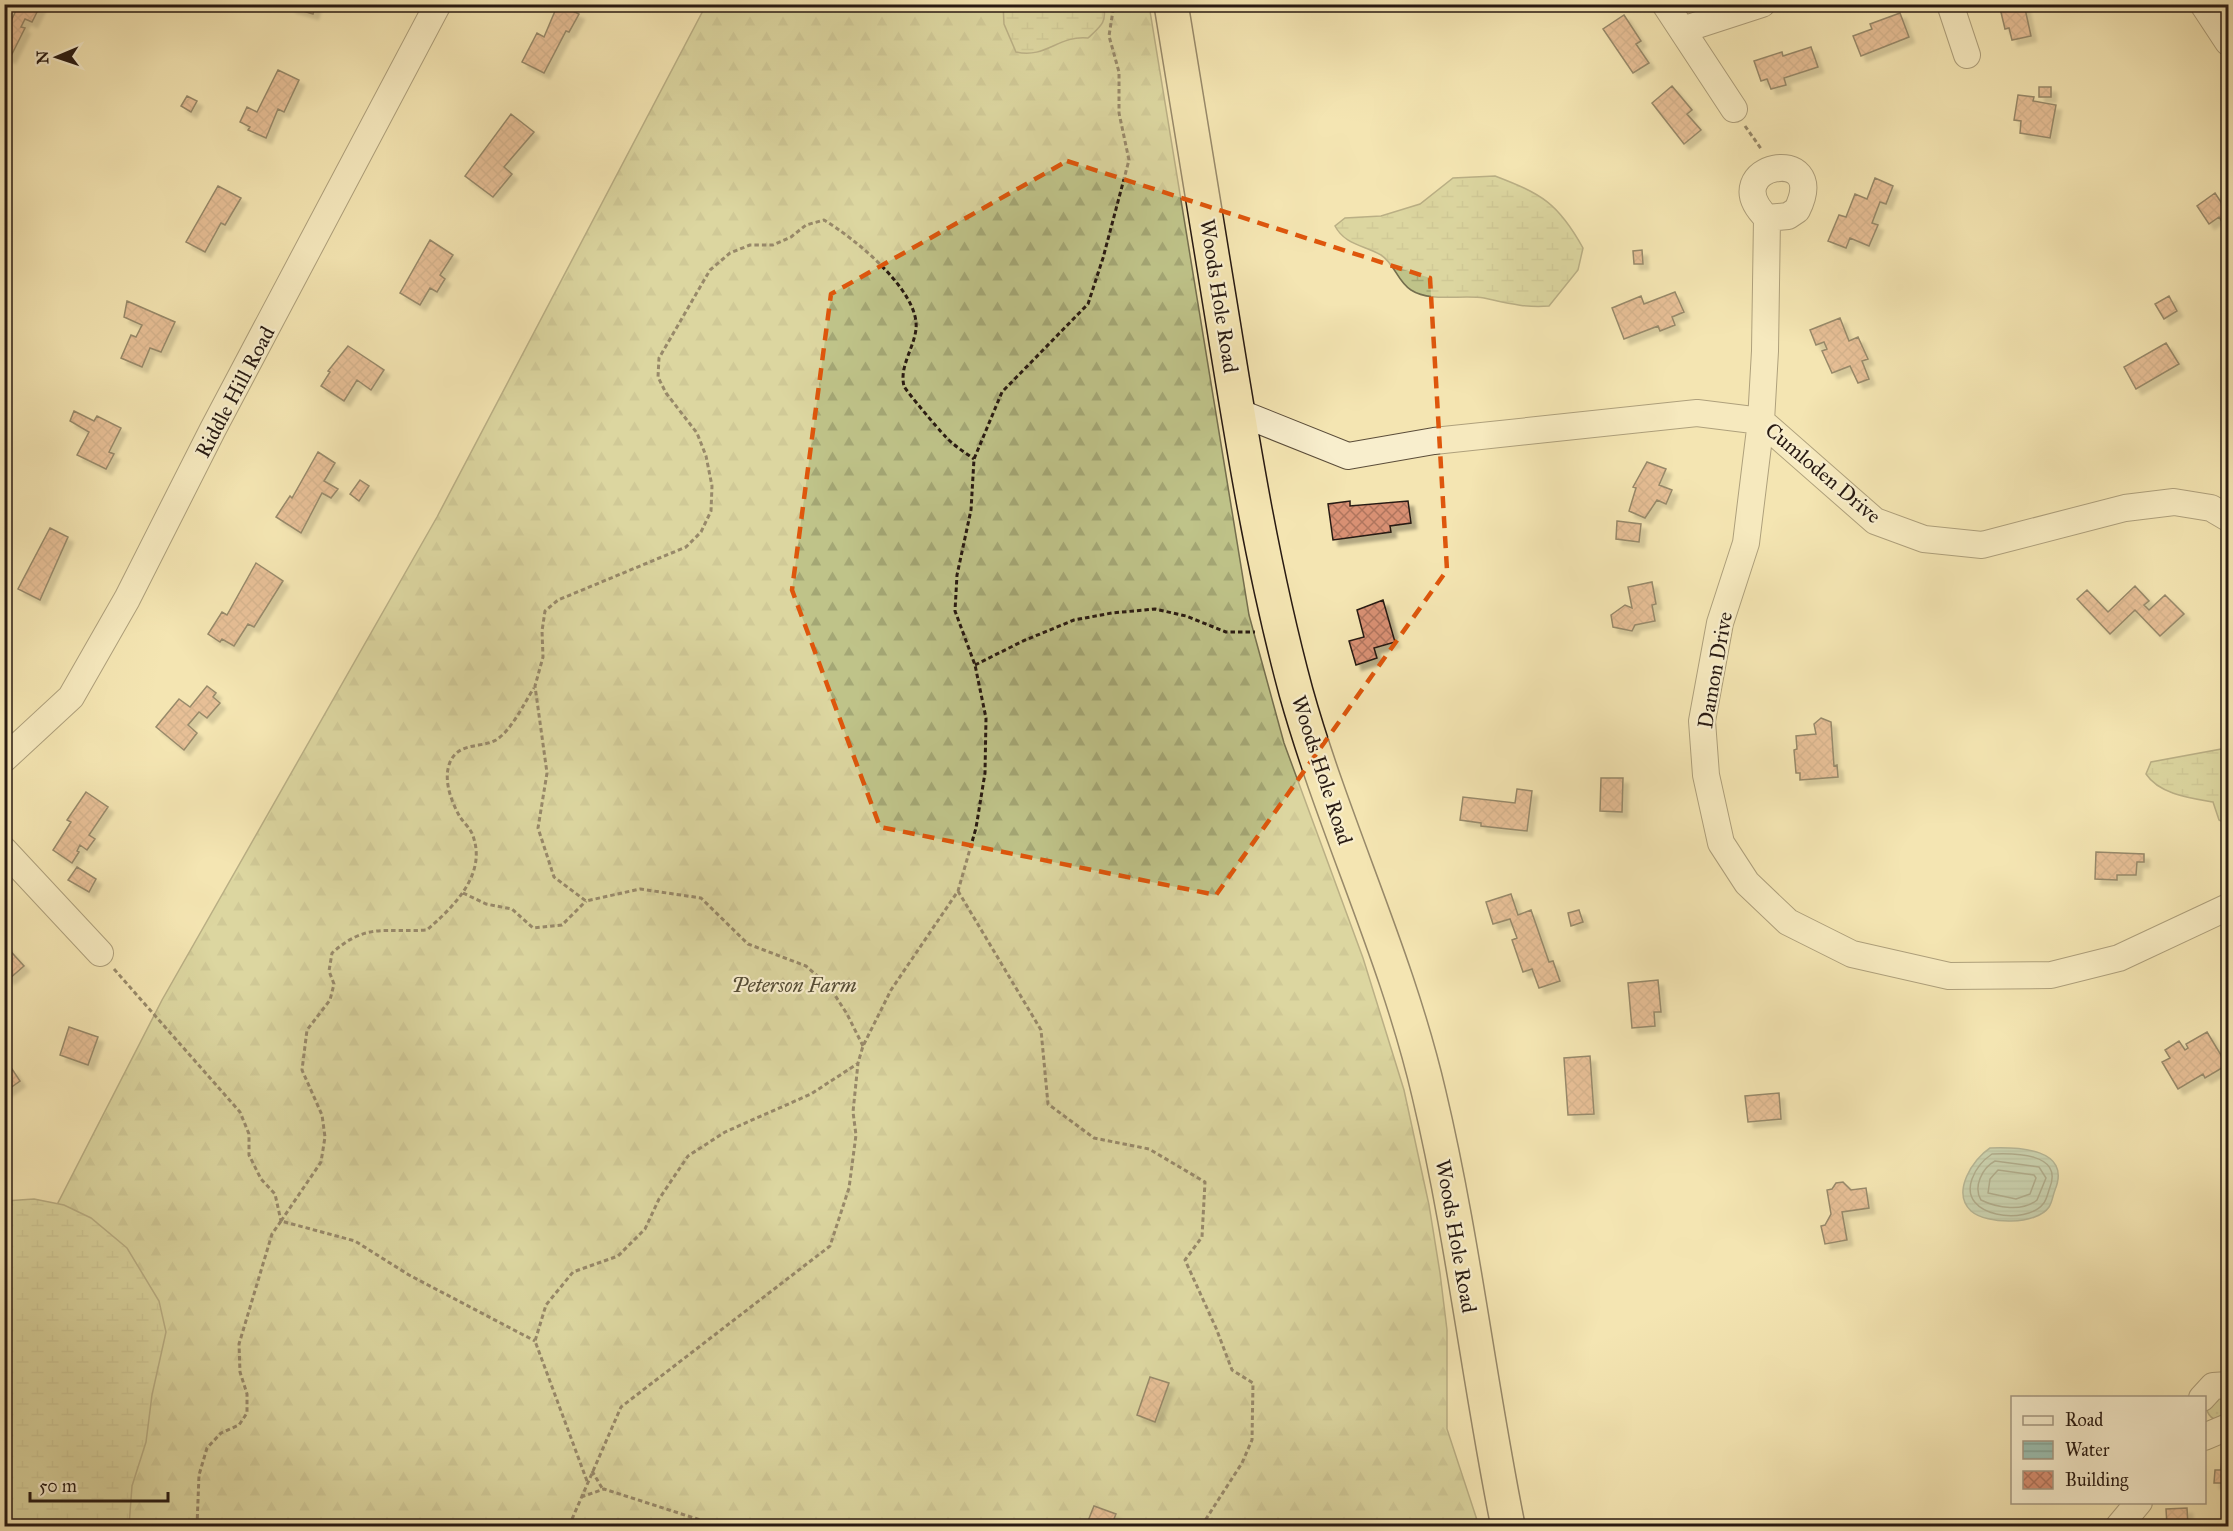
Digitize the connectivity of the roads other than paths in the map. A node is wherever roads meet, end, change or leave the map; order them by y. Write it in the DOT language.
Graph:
graph roads {
  1 [pos="438,4"];
  2 [pos="1172,4"];
  3 [pos="1665,4"];
  4 [pos="1762,4"];
  5 [pos="1950,4"];
  6 [pos="2203,4"];
  7 [pos="1682,30"];
  8 [pos="2229,42"];
  9 [pos="1967,55"];
  10 [pos="1734,109"];
  11 [pos="1767,218"];
  12 [pos="1238,412"];
  13 [pos="1761,421"];
  14 [pos="2229,518"];
  15 [pos="4,759"];
  16 [pos="4,850"];
  17 [pos="2229,907"];
  18 [pos="100,953"];
  19 [pos="2229,1385"];
  20 [pos="2204,1396"];
  21 [pos="2229,1427"];
  22 [pos="2206,1437"];
  23 [pos="2138,1504"];
  24 [pos="1508,1527"];
  25 [pos="2119,1527"];
  1 -- 15 [label="street, Riddle Hill Road"];
  2 -- 12 [label="highway, Woods Hole Road"];
  3 -- 7 [label="street"];
  4 -- 7 [label="street"];
  5 -- 9 [label="street"];
  6 -- 8 [label="street"];
  7 -- 10 [label="street"];
  11 -- 11 [label="street, Damon Drive"];
  11 -- 13 [label="street, Damon Drive"];
  12 -- 13 [label="street, Cumloden Drive"];
  12 -- 24 [label="highway, Woods Hole Road"];
  13 -- 14 [label="street, Cumloden Drive"];
  13 -- 17 [label="street, Damon Drive"];
  16 -- 18 [label="street"];
  19 -- 20 [label="street"];
  21 -- 22 [label="street"];
  23 -- 25 [label="street"];
}
